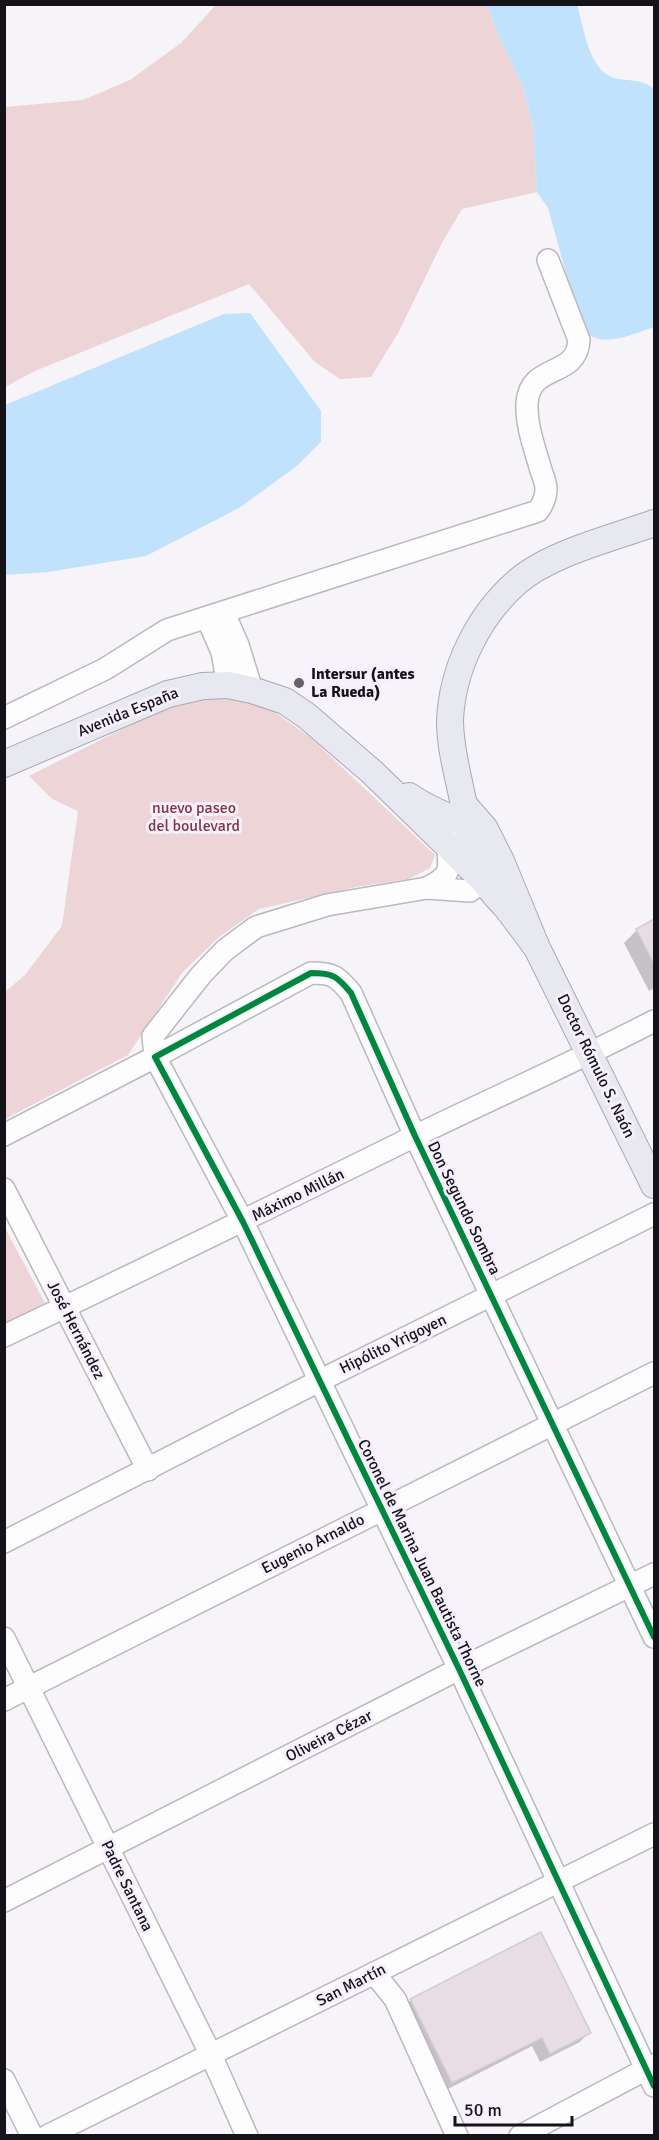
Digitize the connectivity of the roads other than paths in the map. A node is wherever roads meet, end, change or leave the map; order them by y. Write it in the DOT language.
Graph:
graph roads {
  1 [pos="548,260"];
  2 [pos="654,523"];
  3 [pos="215,615"];
  4 [pos="240,687"];
  5 [pos="4,718"];
  6 [pos="4,764"];
  7 [pos="372,772"];
  8 [pos="463,814"];
  9 [pos="448,846"];
  10 [pos="501,861"];
  11 [pos="484,881"];
  12 [pos="427,888"];
  13 [pos="537,948"];
  14 [pos="654,1021"];
  15 [pos="591,1054"];
  16 [pos="154,1058"];
  17 [pos="4,1135"];
  18 [pos="415,1137"];
  19 [pos="654,1185"];
  20 [pos="4,1189"];
  21 [pos="654,1215"];
  22 [pos="243,1222"];
  23 [pos="491,1296"];
  24 [pos="64,1307"];
  25 [pos="4,1336"];
  26 [pos="654,1373"];
  27 [pos="319,1381"];
  28 [pos="552,1423"];
  29 [pos="148,1470"];
  30 [pos="381,1509"];
  31 [pos="4,1542"];
  32 [pos="654,1574"];
  33 [pos="630,1587"];
  34 [pos="654,1637"];
  35 [pos="4,1638"];
  36 [pos="459,1670"];
  37 [pos="28,1688"];
  38 [pos="4,1700"];
  39 [pos="654,1834"];
  40 [pos="109,1848"];
  41 [pos="558,1883"];
  42 [pos="4,1901"];
  43 [pos="374,1973"];
  44 [pos="211,2055"];
  45 [pos="652,2074"];
  46 [pos="4,2080"];
  47 [pos="32,2136"];
  48 [pos="47,2136"];
  49 [pos="247,2136"];
  50 [pos="457,2136"];
  51 [pos="520,2136"];
  1 -- 3 [label="street"];
  2 -- 8 [label="main road"];
  3 -- 4 [label="street"];
  3 -- 5 [label="street"];
  4 -- 6 [label="main road, Avenida España"];
  4 -- 7 [label="main road, Avenida España"];
  7 -- 8 [label="main road, Avenida España"];
  7 -- 9 [label="main road, Avenida España"];
  8 -- 9 [label="street"];
  8 -- 10 [label="main road, Doctor Rómulo S. Naón"];
  8 -- 11 [label="main road, Doctor Rómulo S. Naón"];
  9 -- 11 [label="main road, Avenida España"];
  9 -- 12 [label="street"];
  10 -- 11 [label="street"];
  10 -- 13 [label="main road, Doctor Rómulo S. Naón"];
  11 -- 12 [label="street"];
  11 -- 13 [label="main road, Doctor Rómulo S. Naón"];
  12 -- 16 [label="street"];
  13 -- 15 [label="main road, Doctor Rómulo S. Naón"];
  14 -- 15 [label="street, Máximo Millán"];
  15 -- 18 [label="street, Máximo Millán"];
  15 -- 19 [label="main road, Doctor Rómulo S. Naón"];
  16 -- 17 [label="street, Don Segundo Sombra"];
  16 -- 18 [label="street, Don Segundo Sombra"];
  16 -- 22 [label="street, Coronel de Marina Juan Bautista Thorne"];
  18 -- 22 [label="street, Máximo Millán"];
  18 -- 23 [label="street, Don Segundo Sombra"];
  20 -- 24 [label="street, José Hernández"];
  21 -- 23 [label="street, Hipólito Yrigoyen"];
  22 -- 24 [label="street, Máximo Millán"];
  22 -- 27 [label="street, Coronel de Marina Juan Bautista Thorne"];
  23 -- 27 [label="street, Hipólito Yrigoyen"];
  23 -- 28 [label="street, Don Segundo Sombra"];
  24 -- 25 [label="street, Máximo Millán"];
  24 -- 29 [label="street, José Hernández"];
  26 -- 28 [label="street, Eugenio Arnaldo"];
  27 -- 29 [label="street, Hipólito Yrigoyen"];
  27 -- 30 [label="street, Coronel de Marina Juan Bautista Thorne"];
  28 -- 30 [label="street, Eugenio Arnaldo"];
  28 -- 33 [label="street, Don Segundo Sombra"];
  29 -- 31 [label="street, Hipólito Yrigoyen"];
  30 -- 36 [label="street, Coronel de Marina Juan Bautista Thorne"];
  30 -- 37 [label="street, Eugenio Arnaldo"];
  32 -- 33 [label="street, Oliveira Cézar"];
  33 -- 34 [label="street, Don Segundo Sombra"];
  33 -- 36 [label="street, Oliveira Cézar"];
  35 -- 37 [label="street, Padre Santana"];
  36 -- 40 [label="street, Oliveira Cézar"];
  36 -- 41 [label="street, Coronel de Marina Juan Bautista Thorne"];
  37 -- 38 [label="street, Eugenio Arnaldo"];
  37 -- 40 [label="street, Padre Santana"];
  39 -- 41 [label="street, San Martín"];
  40 -- 42 [label="street, Oliveira Cézar"];
  40 -- 44 [label="street, Padre Santana"];
  41 -- 43 [label="street, San Martín"];
  41 -- 45 [label="street, Coronel de Marina Juan Bautista Thorne"];
  43 -- 44 [label="street, San Martín"];
  43 -- 50 [label="street"];
  44 -- 48 [label="street, San Martín"];
  44 -- 49 [label="street, Padre Santana"];
  45 -- 51 [label="street"];
  46 -- 47 [label="street"];
}
